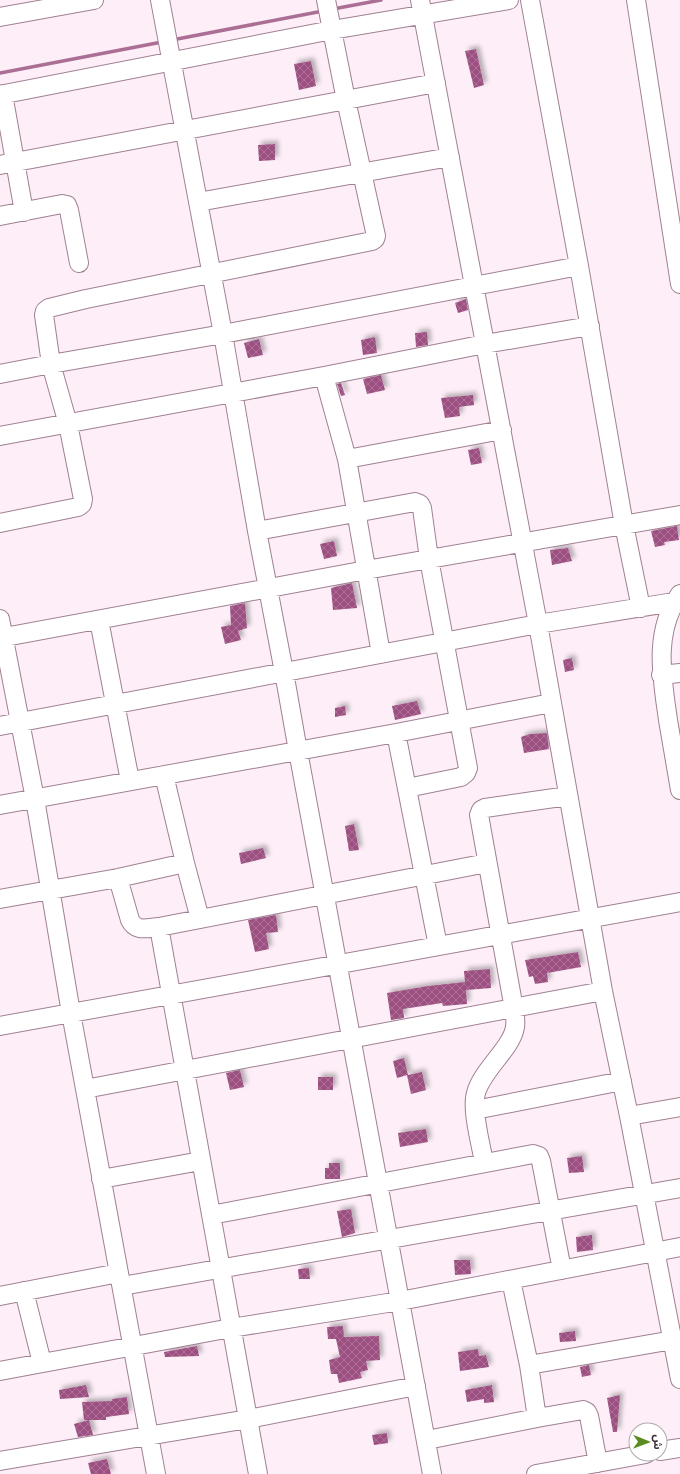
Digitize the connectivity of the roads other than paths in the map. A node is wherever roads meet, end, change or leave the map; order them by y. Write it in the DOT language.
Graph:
graph roads {
  1 [pos="94,0"];
  2 [pos="160,0"];
  3 [pos="326,0"];
  4 [pos="509,0"];
  5 [pos="530,0"];
  6 [pos="636,0"];
  7 [pos="61,3"];
  8 [pos="421,8"];
  9 [pos="0,17"];
  10 [pos="332,30"];
  11 [pos="172,61"];
  12 [pos="436,83"];
  13 [pos="2,94"];
  14 [pos="346,100"];
  15 [pos="184,130"];
  16 [pos="450,158"];
  17 [pos="8,164"];
  18 [pos="361,173"];
  19 [pos="198,202"];
  20 [pos="24,212"];
  21 [pos="0,216"];
  22 [pos="79,264"];
  23 [pos="579,266"];
  24 [pos="211,274"];
  25 [pos="680,284"];
  26 [pos="475,286"];
  27 [pos="590,326"];
  28 [pos="223,334"];
  29 [pos="485,344"];
  30 [pos="51,364"];
  31 [pos="0,374"];
  32 [pos="324,376"];
  33 [pos="233,392"];
  34 [pos="68,424"];
  35 [pos="502,430"];
  36 [pos="0,436"];
  37 [pos="347,459"];
  38 [pos="356,513"];
  39 [pos="680,515"];
  40 [pos="0,523"];
  41 [pos="624,525"];
  42 [pos="257,531"];
  43 [pos="522,542"];
  44 [pos="429,559"];
  45 [pos="366,570"];
  46 [pos="268,588"];
  47 [pos="678,599"];
  48 [pos="641,608"];
  49 [pos="0,620"];
  50 [pos="99,620"];
  51 [pos="538,624"];
  52 [pos="2,638"];
  53 [pos="444,642"];
  54 [pos="381,654"];
  55 [pos="284,672"];
  56 [pos="680,673"];
  57 [pos="662,675"];
  58 [pos="551,703"];
  59 [pos="116,704"];
  60 [pos="459,721"];
  61 [pos="21,722"];
  62 [pos="0,726"];
  63 [pos="396,733"];
  64 [pos="298,751"];
  65 [pos="164,775"];
  66 [pos="130,781"];
  67 [pos="407,788"];
  68 [pos="680,790"];
  69 [pos="568,796"];
  70 [pos="35,799"];
  71 [pos="0,805"];
  72 [pos="185,863"];
  73 [pos="487,863"];
  74 [pos="424,875"];
  75 [pos="118,878"];
  76 [pos="50,890"];
  77 [pos="326,895"];
  78 [pos="0,899"];
  79 [pos="680,902"];
  80 [pos="591,918"];
  81 [pos="200,919"];
  82 [pos="158,927"];
  83 [pos="501,935"];
  84 [pos="438,946"];
  85 [pos="338,964"];
  86 [pos="603,991"];
  87 [pos="171,995"];
  88 [pos="514,1009"];
  89 [pos="70,1013"];
  90 [pos="0,1026"];
  91 [pos="352,1039"];
  92 [pos="185,1071"];
  93 [pos="622,1081"];
  94 [pos="85,1089"];
  95 [pos="680,1107"];
  96 [pos="475,1110"];
  97 [pos="629,1116"];
  98 [pos="201,1161"];
  99 [pos="484,1162"];
  100 [pos="101,1179"];
  101 [pos="379,1183"];
  102 [pos="680,1188"];
  103 [pos="644,1194"];
  104 [pos="550,1211"];
  105 [pos="211,1215"];
  106 [pos="389,1239"];
  107 [pos="680,1248"];
  108 [pos="656,1252"];
  109 [pos="221,1269"];
  110 [pos="562,1270"];
  111 [pos="120,1279"];
  112 [pos="511,1280"];
  113 [pos="24,1291"];
  114 [pos="0,1296"];
  115 [pos="400,1301"];
  116 [pos="674,1313"];
  117 [pos="231,1328"];
  118 [pos="673,1340"];
  119 [pos="133,1346"];
  120 [pos="42,1363"];
  121 [pos="529,1365"];
  122 [pos="0,1371"];
  123 [pos="680,1379"];
  124 [pos="416,1386"];
  125 [pos="537,1418"];
  126 [pos="248,1419"];
  127 [pos="149,1436"];
  128 [pos="426,1440"];
  129 [pos="680,1448"];
  130 [pos="668,1450"];
  131 [pos="628,1457"];
  132 [pos="0,1461"];
  133 [pos="598,1463"];
  134 [pos="156,1474"];
  135 [pos="258,1474"];
  136 [pos="432,1474"];
  137 [pos="536,1474"];
  1 -- 7 [label="street"];
  2 -- 11 [label="street"];
  3 -- 10 [label="street"];
  4 -- 8 [label="street"];
  5 -- 23 [label="street"];
  6 -- 25 [label="street"];
  7 -- 9 [label="street"];
  8 -- 10 [label="street"];
  8 -- 12 [label="street"];
  10 -- 11 [label="street"];
  10 -- 14 [label="street"];
  11 -- 13 [label="street"];
  11 -- 15 [label="street"];
  12 -- 14 [label="street"];
  12 -- 16 [label="street"];
  13 -- 17 [label="street"];
  14 -- 15 [label="street"];
  14 -- 18 [label="street"];
  15 -- 17 [label="street"];
  15 -- 19 [label="street"];
  16 -- 18 [label="street"];
  16 -- 26 [label="street"];
  17 -- 20 [label="street"];
  18 -- 19 [label="street"];
  18 -- 24 [label="street"];
  19 -- 24 [label="street"];
  20 -- 21 [label="street"];
  20 -- 22 [label="street"];
  23 -- 26 [label="street"];
  23 -- 27 [label="street"];
  24 -- 28 [label="street"];
  24 -- 30 [label="street"];
  26 -- 28 [label="street"];
  26 -- 29 [label="street"];
  27 -- 29 [label="street"];
  27 -- 41 [label="street"];
  28 -- 30 [label="street"];
  28 -- 33 [label="street"];
  29 -- 32 [label="street"];
  29 -- 35 [label="street"];
  30 -- 31 [label="street"];
  30 -- 34 [label="street"];
  32 -- 33 [label="street"];
  32 -- 37 [label="street"];
  33 -- 34 [label="street"];
  33 -- 42 [label="street"];
  34 -- 36 [label="street"];
  34 -- 40 [label="street"];
  35 -- 37 [label="street"];
  35 -- 43 [label="street"];
  37 -- 38 [label="street"];
  38 -- 42 [label="street"];
  38 -- 44 [label="street"];
  38 -- 45 [label="street"];
  39 -- 41 [label="street"];
  41 -- 43 [label="street"];
  41 -- 48 [label="street"];
  42 -- 46 [label="street"];
  43 -- 44 [label="street"];
  43 -- 51 [label="street"];
  44 -- 45 [label="street"];
  44 -- 53 [label="street"];
  45 -- 46 [label="street"];
  45 -- 54 [label="street"];
  46 -- 50 [label="street"];
  46 -- 55 [label="street"];
  47 -- 48 [label="street"];
  47 -- 57 [label="street"];
  48 -- 51 [label="street"];
  49 -- 52 [label="street"];
  50 -- 52 [label="street"];
  50 -- 59 [label="street"];
  51 -- 53 [label="street"];
  51 -- 58 [label="street"];
  52 -- 61 [label="street"];
  53 -- 54 [label="street"];
  53 -- 60 [label="street"];
  54 -- 55 [label="street"];
  55 -- 59 [label="street"];
  55 -- 64 [label="street"];
  56 -- 57 [label="street"];
  57 -- 68 [label="street"];
  58 -- 60 [label="street"];
  58 -- 69 [label="street"];
  59 -- 61 [label="street"];
  59 -- 66 [label="street"];
  60 -- 63 [label="street"];
  60 -- 67 [label="street"];
  61 -- 62 [label="street"];
  61 -- 70 [label="street"];
  63 -- 64 [label="street"];
  63 -- 67 [label="street"];
  64 -- 65 [label="street"];
  64 -- 77 [label="street"];
  65 -- 66 [label="street"];
  65 -- 72 [label="street"];
  66 -- 70 [label="street"];
  67 -- 74 [label="street"];
  69 -- 73 [label="street"];
  69 -- 80 [label="street"];
  70 -- 71 [label="street"];
  70 -- 76 [label="street"];
  72 -- 75 [label="street"];
  72 -- 81 [label="street"];
  73 -- 74 [label="street"];
  73 -- 83 [label="street"];
  74 -- 77 [label="street"];
  74 -- 84 [label="street"];
  75 -- 76 [label="street"];
  75 -- 82 [label="street"];
  76 -- 78 [label="street"];
  76 -- 89 [label="street"];
  77 -- 81 [label="street"];
  77 -- 85 [label="street"];
  79 -- 80 [label="street"];
  80 -- 83 [label="street"];
  80 -- 86 [label="street"];
  81 -- 82 [label="street"];
  82 -- 87 [label="street"];
  83 -- 84 [label="street"];
  83 -- 88 [label="street"];
  84 -- 85 [label="street"];
  85 -- 87 [label="street"];
  85 -- 91 [label="street"];
  86 -- 88 [label="street"];
  86 -- 93 [label="street"];
  87 -- 89 [label="street"];
  87 -- 92 [label="street"];
  88 -- 91 [label="street"];
  88 -- 96 [label="street"];
  89 -- 90 [label="street"];
  89 -- 94 [label="street"];
  91 -- 92 [label="street"];
  91 -- 101 [label="street"];
  92 -- 94 [label="street"];
  92 -- 98 [label="street"];
  93 -- 96 [label="street"];
  93 -- 97 [label="street"];
  94 -- 100 [label="street"];
  95 -- 97 [label="street"];
  96 -- 99 [label="street"];
  97 -- 103 [label="street"];
  98 -- 100 [label="street"];
  98 -- 105 [label="street"];
  99 -- 101 [label="street"];
  99 -- 104 [label="street"];
  100 -- 111 [label="street"];
  101 -- 105 [label="street"];
  101 -- 106 [label="street"];
  102 -- 103 [label="street"];
  103 -- 104 [label="street"];
  103 -- 108 [label="street"];
  104 -- 106 [label="street"];
  104 -- 110 [label="street"];
  105 -- 109 [label="street"];
  106 -- 109 [label="street"];
  106 -- 115 [label="street"];
  107 -- 108 [label="street"];
  108 -- 110 [label="street"];
  108 -- 116 [label="street"];
  109 -- 111 [label="street"];
  109 -- 117 [label="street"];
  110 -- 112 [label="street"];
  111 -- 113 [label="street"];
  111 -- 119 [label="street"];
  112 -- 115 [label="street"];
  112 -- 121 [label="street"];
  113 -- 114 [label="street"];
  113 -- 120 [label="street"];
  115 -- 117 [label="street"];
  115 -- 124 [label="street"];
  116 -- 118 [label="street"];
  117 -- 119 [label="street"];
  117 -- 126 [label="street"];
  118 -- 121 [label="street"];
  118 -- 123 [label="street"];
  119 -- 120 [label="street"];
  119 -- 127 [label="street"];
  120 -- 122 [label="street"];
  121 -- 125 [label="street"];
  124 -- 126 [label="street"];
  124 -- 128 [label="street"];
  125 -- 128 [label="street"];
  125 -- 133 [label="street"];
  126 -- 127 [label="street"];
  126 -- 135 [label="street"];
  127 -- 132 [label="street"];
  127 -- 134 [label="street"];
  128 -- 136 [label="street"];
  129 -- 130 [label="street"];
  131 -- 133 [label="street"];
  133 -- 137 [label="street"];
}
